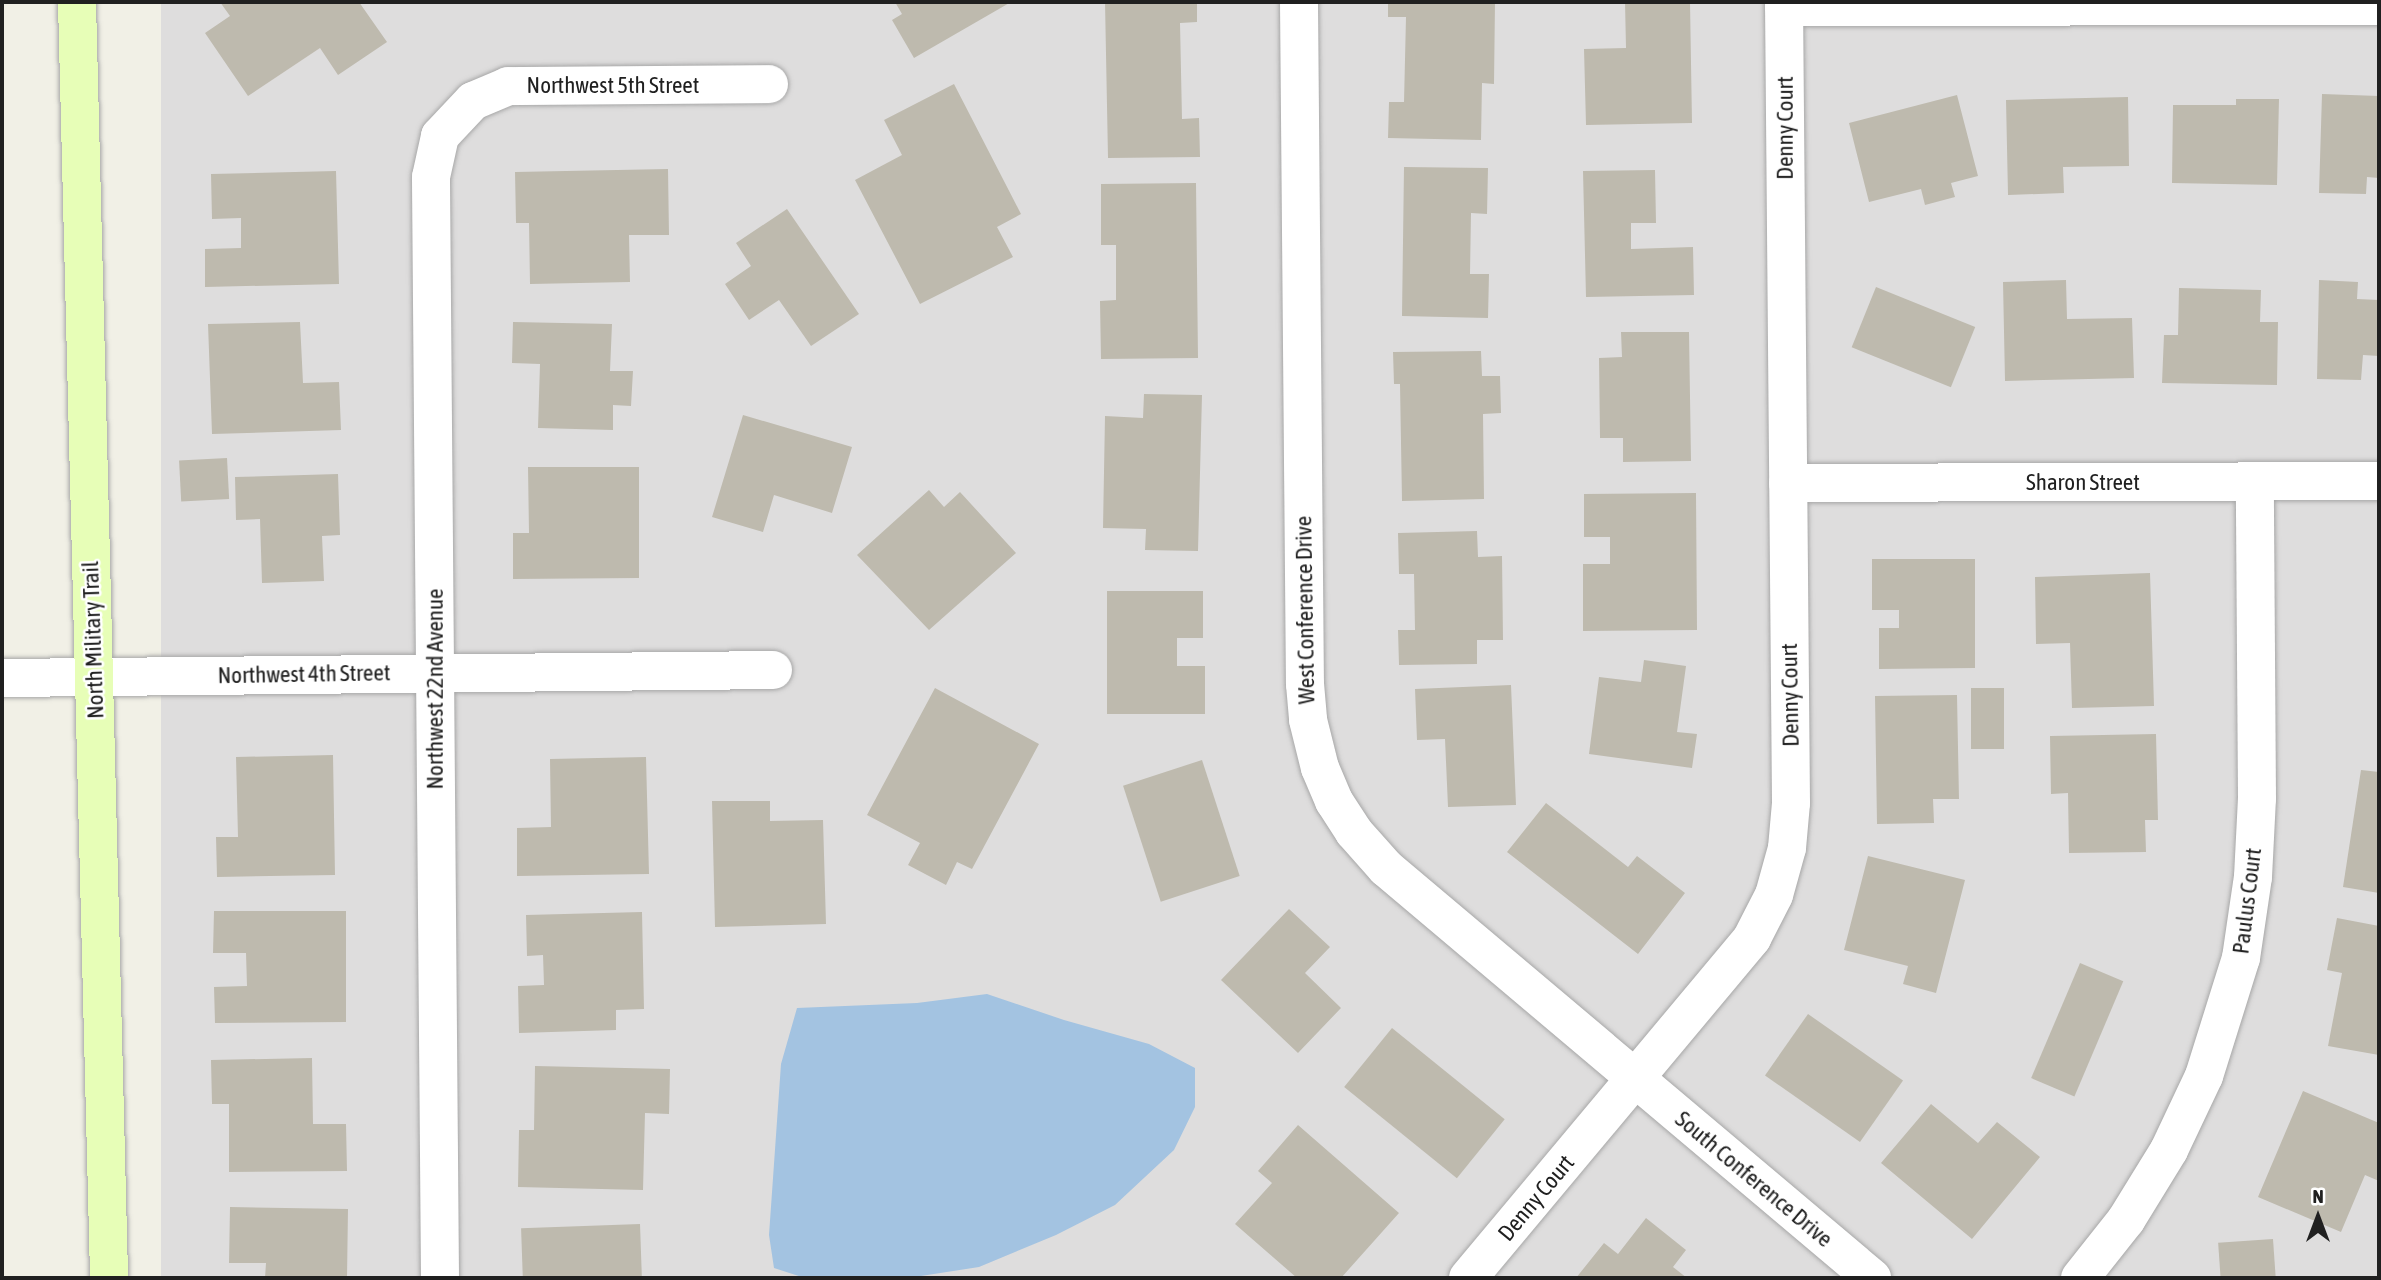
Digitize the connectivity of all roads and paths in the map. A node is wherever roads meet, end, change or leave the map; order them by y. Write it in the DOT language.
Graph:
graph roads {
  1 [pos="76,2"];
  2 [pos="1299,2"];
  3 [pos="1784,4"];
  4 [pos="2379,5"];
  5 [pos="769,83"];
  6 [pos="463,108"];
  7 [pos="2255,481"];
  8 [pos="2379,481"];
  9 [pos="1788,483"];
  10 [pos="774,670"];
  11 [pos="435,672"];
  12 [pos="94,677"];
  13 [pos="2,678"];
  14 [pos="1637,1080"];
  15 [pos="109,1278"];
  16 [pos="440,1278"];
  17 [pos="1468,1278"];
  18 [pos="1872,1278"];
  19 [pos="2080,1278"];
  1 -- 12 [label="main road, North Military Trail"];
  2 -- 14 [label="street, West Conference Drive"];
  3 -- 4 [label="street"];
  3 -- 9 [label="street, Denny Court"];
  5 -- 6 [label="street, Northwest 5th Street"];
  6 -- 11 [label="street, Northwest 22nd Avenue"];
  7 -- 8 [label="street, Sharon Street"];
  7 -- 9 [label="street, Sharon Street"];
  7 -- 19 [label="street, Paulus Court"];
  9 -- 14 [label="street, Denny Court"];
  10 -- 11 [label="street, Northwest 4th Street"];
  11 -- 12 [label="street, Northwest 4th Street"];
  11 -- 16 [label="street, Northwest 22nd Avenue"];
  12 -- 13 [label="street, Northwest 4th Street"];
  12 -- 15 [label="main road, North Military Trail"];
  14 -- 17 [label="street, Denny Court"];
  14 -- 18 [label="street, South Conference Drive"];
}
